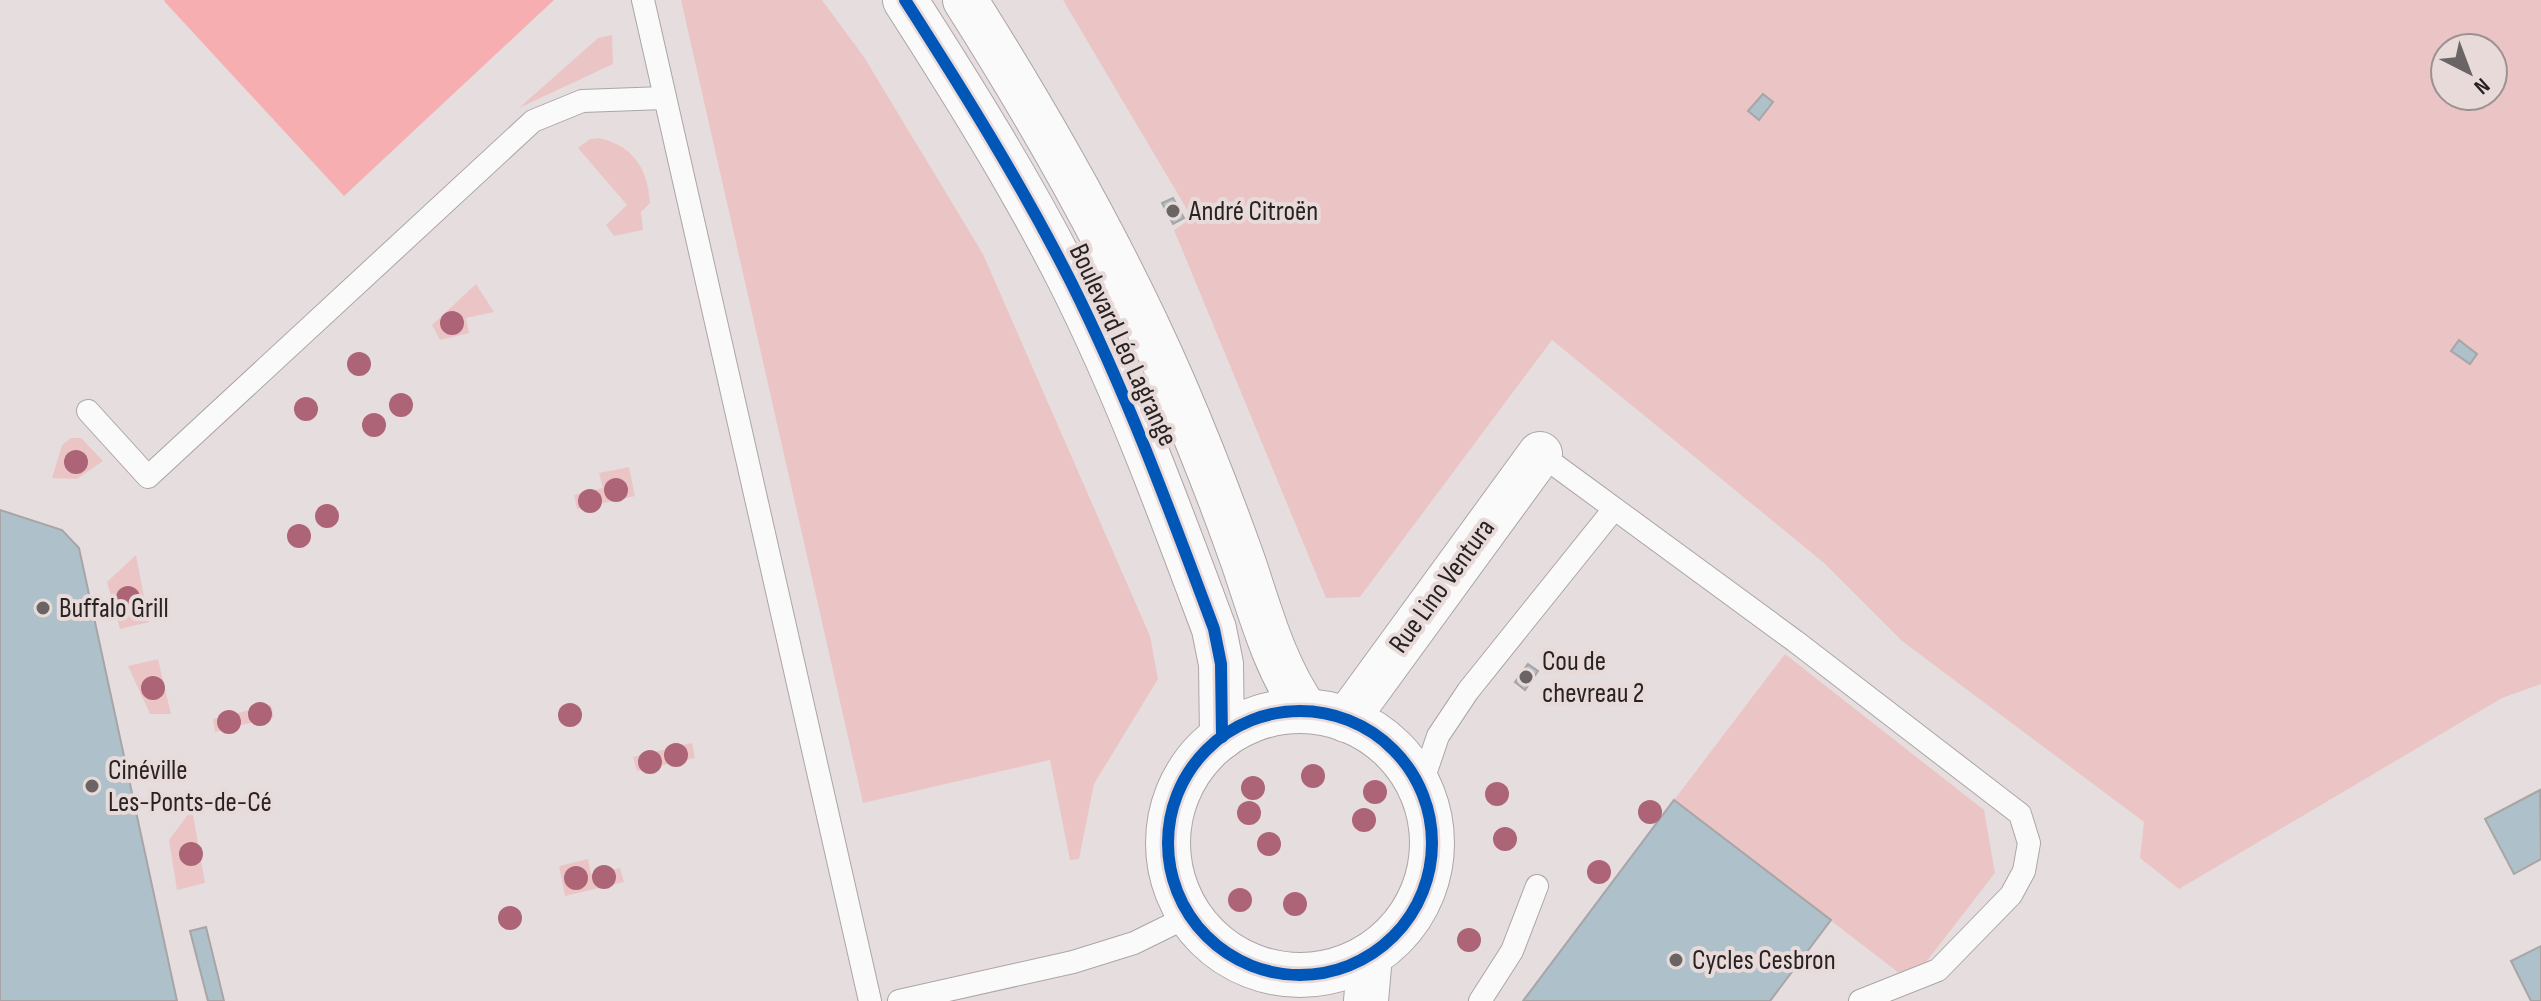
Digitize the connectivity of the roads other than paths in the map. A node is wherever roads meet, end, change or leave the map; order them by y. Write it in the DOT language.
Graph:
graph roads {
  1 [pos="643,0"];
  2 [pos="905,0"];
  3 [pos="965,0"];
  4 [pos="664,98"];
  5 [pos="88,411"];
  6 [pos="1540,454"];
  7 [pos="1614,509"];
  8 [pos="1326,716"];
  9 [pos="1222,737"];
  10 [pos="1420,789"];
  11 [pos="1537,886"];
  12 [pos="1189,916"];
  13 [pos="1370,955"];
  14 [pos="1285,988"];
  15 [pos="870,1001"];
  16 [pos="899,1001"];
  17 [pos="1366,1001"];
  18 [pos="1480,1001"];
  19 [pos="1860,1001"];
  1 -- 4 [label="lane"];
  2 -- 9 [label="street, Boulevard Léo Lagrange"];
  3 -- 8 [label="street, Boulevard Léo Lagrange"];
  4 -- 5 [label="lane"];
  4 -- 15 [label="lane"];
  6 -- 7 [label="lane"];
  6 -- 8 [label="street, Rue Lino Ventura"];
  7 -- 10 [label="lane"];
  7 -- 19 [label="lane"];
  8 -- 9 [label="street"];
  8 -- 10 [label="street"];
  9 -- 12 [label="street"];
  10 -- 13 [label="street"];
  11 -- 18 [label="lane"];
  12 -- 14 [label="street"];
  12 -- 16 [label="lane"];
  13 -- 14 [label="street"];
  13 -- 17 [label="street"];
}
